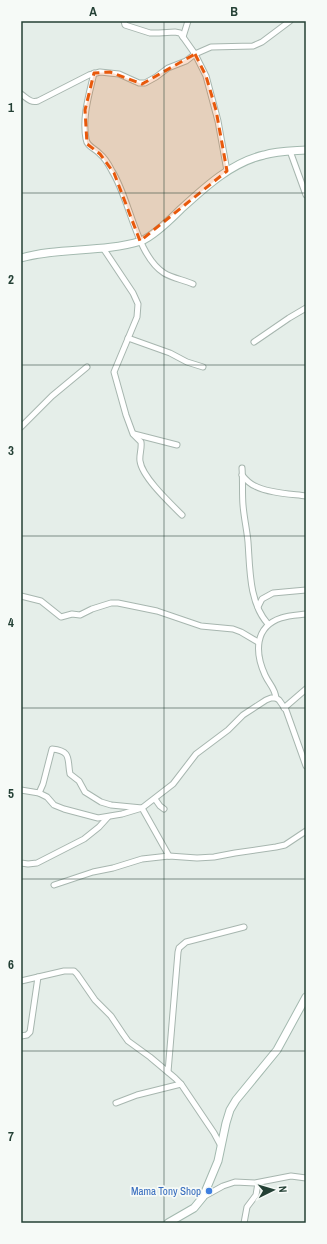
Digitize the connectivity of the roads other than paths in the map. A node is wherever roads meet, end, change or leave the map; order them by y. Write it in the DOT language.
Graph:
graph roads {
  1 [pos="124,21"];
  2 [pos="188,21"];
  3 [pos="290,21"];
  4 [pos="183,37"];
  5 [pos="195,54"];
  6 [pos="94,73"];
  7 [pos="21,94"];
  8 [pos="306,150"];
  9 [pos="290,151"];
  10 [pos="227,171"];
  11 [pos="306,195"];
  12 [pos="140,241"];
  13 [pos="103,248"];
  14 [pos="21,258"];
  15 [pos="193,284"];
  16 [pos="306,308"];
  17 [pos="128,338"];
  18 [pos="254,342"];
  19 [pos="87,367"];
  20 [pos="203,368"];
  21 [pos="21,427"];
  22 [pos="133,434"];
  23 [pos="177,445"];
  24 [pos="242,468"];
  25 [pos="242,475"];
  26 [pos="306,496"];
  27 [pos="182,515"];
  28 [pos="306,590"];
  29 [pos="21,596"];
  30 [pos="258,608"];
  31 [pos="306,614"];
  32 [pos="268,624"];
  33 [pos="258,642"];
  34 [pos="306,689"];
  35 [pos="276,698"];
  36 [pos="284,708"];
  37 [pos="306,766"];
  38 [pos="21,790"];
  39 [pos="39,793"];
  40 [pos="155,799"];
  41 [pos="142,808"];
  42 [pos="164,809"];
  43 [pos="108,817"];
  44 [pos="306,831"];
  45 [pos="169,856"];
  46 [pos="21,864"];
  47 [pos="54,885"];
  48 [pos="244,927"];
  49 [pos="38,977"];
  50 [pos="21,981"];
  51 [pos="306,997"];
  52 [pos="21,1036"];
  53 [pos="168,1072"];
  54 [pos="181,1084"];
  55 [pos="116,1103"];
  56 [pos="222,1147"];
  57 [pos="306,1178"];
  58 [pos="258,1182"];
  59 [pos="203,1197"];
  60 [pos="173,1222"];
  61 [pos="244,1223"];
  1 -- 4 [label="street"];
  2 -- 4 [label="street"];
  3 -- 5 [label="street"];
  4 -- 5 [label="street"];
  5 -- 6 [label="street"];
  5 -- 10 [label="street"];
  6 -- 7 [label="street"];
  6 -- 12 [label="street"];
  8 -- 9 [label="street"];
  9 -- 10 [label="street"];
  9 -- 11 [label="street"];
  10 -- 12 [label="street"];
  12 -- 13 [label="street"];
  12 -- 15 [label="street"];
  13 -- 14 [label="street"];
  13 -- 17 [label="street"];
  16 -- 18 [label="street"];
  17 -- 20 [label="street"];
  17 -- 22 [label="street"];
  19 -- 21 [label="street"];
  22 -- 23 [label="street"];
  22 -- 27 [label="street"];
  24 -- 25 [label="street"];
  25 -- 26 [label="street"];
  25 -- 30 [label="street"];
  28 -- 30 [label="street"];
  29 -- 33 [label="street"];
  30 -- 32 [label="street"];
  31 -- 32 [label="street"];
  32 -- 33 [label="street"];
  33 -- 35 [label="street"];
  34 -- 36 [label="street"];
  35 -- 36 [label="street"];
  35 -- 40 [label="street"];
  36 -- 37 [label="street"];
  38 -- 39 [label="street"];
  39 -- 41 [label="street"];
  39 -- 43 [label="street"];
  40 -- 41 [label="street"];
  40 -- 42 [label="street"];
  41 -- 43 [label="street"];
  41 -- 45 [label="street"];
  43 -- 46 [label="street"];
  44 -- 45 [label="street"];
  45 -- 47 [label="street"];
  48 -- 53 [label="street"];
  49 -- 50 [label="street"];
  49 -- 52 [label="street"];
  49 -- 53 [label="street"];
  51 -- 56 [label="street"];
  53 -- 54 [label="street"];
  54 -- 55 [label="street"];
  54 -- 56 [label="street"];
  56 -- 59 [label="street"];
  57 -- 58 [label="street"];
  58 -- 59 [label="street"];
  58 -- 61 [label="street"];
  59 -- 60 [label="street"];
}
